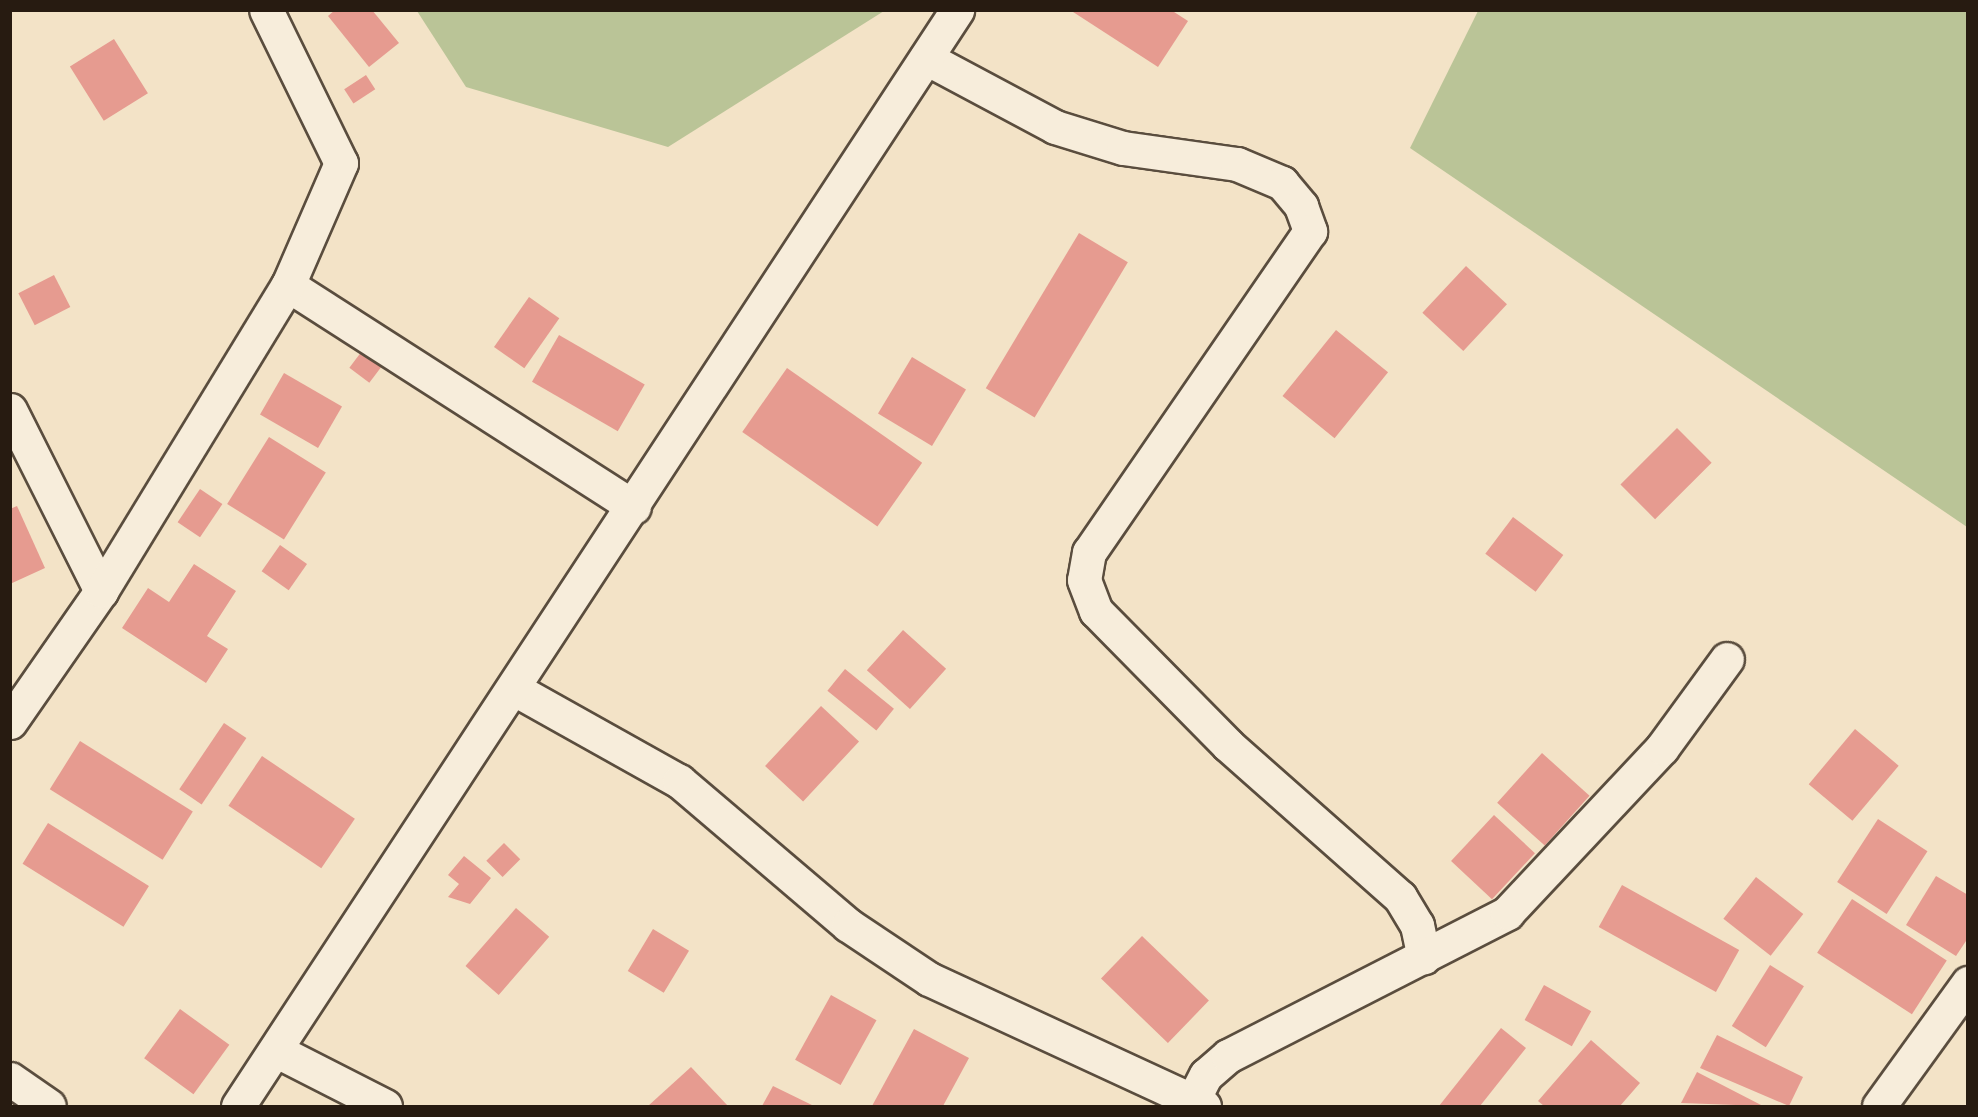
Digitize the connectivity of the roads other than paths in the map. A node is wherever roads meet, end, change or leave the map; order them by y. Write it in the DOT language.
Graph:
graph roads {
  1 [pos="266,10"];
  2 [pos="957,10"];
  3 [pos="926,58"];
  4 [pos="288,285"];
  5 [pos="10,410"];
  6 [pos="634,507"];
  7 [pos="101,591"];
  8 [pos="1727,658"];
  9 [pos="516,690"];
  10 [pos="10,722"];
  11 [pos="1424,957"];
  12 [pos="1968,984"];
  13 [pos="279,1052"];
  14 [pos="10,1079"];
  15 [pos="1199,1103"];
  16 [pos="49,1107"];
  17 [pos="238,1107"];
  18 [pos="385,1107"];
  19 [pos="1878,1107"];
  1 -- 4 [label="street"];
  2 -- 3 [label="street"];
  3 -- 6 [label="street"];
  3 -- 11 [label="street"];
  4 -- 6 [label="street"];
  4 -- 7 [label="street"];
  5 -- 7 [label="street"];
  6 -- 9 [label="street"];
  7 -- 10 [label="street"];
  8 -- 11 [label="street"];
  9 -- 13 [label="street"];
  9 -- 15 [label="street"];
  11 -- 15 [label="street"];
  12 -- 19 [label="street"];
  13 -- 17 [label="street"];
  13 -- 18 [label="street"];
  14 -- 16 [label="street"];
}
